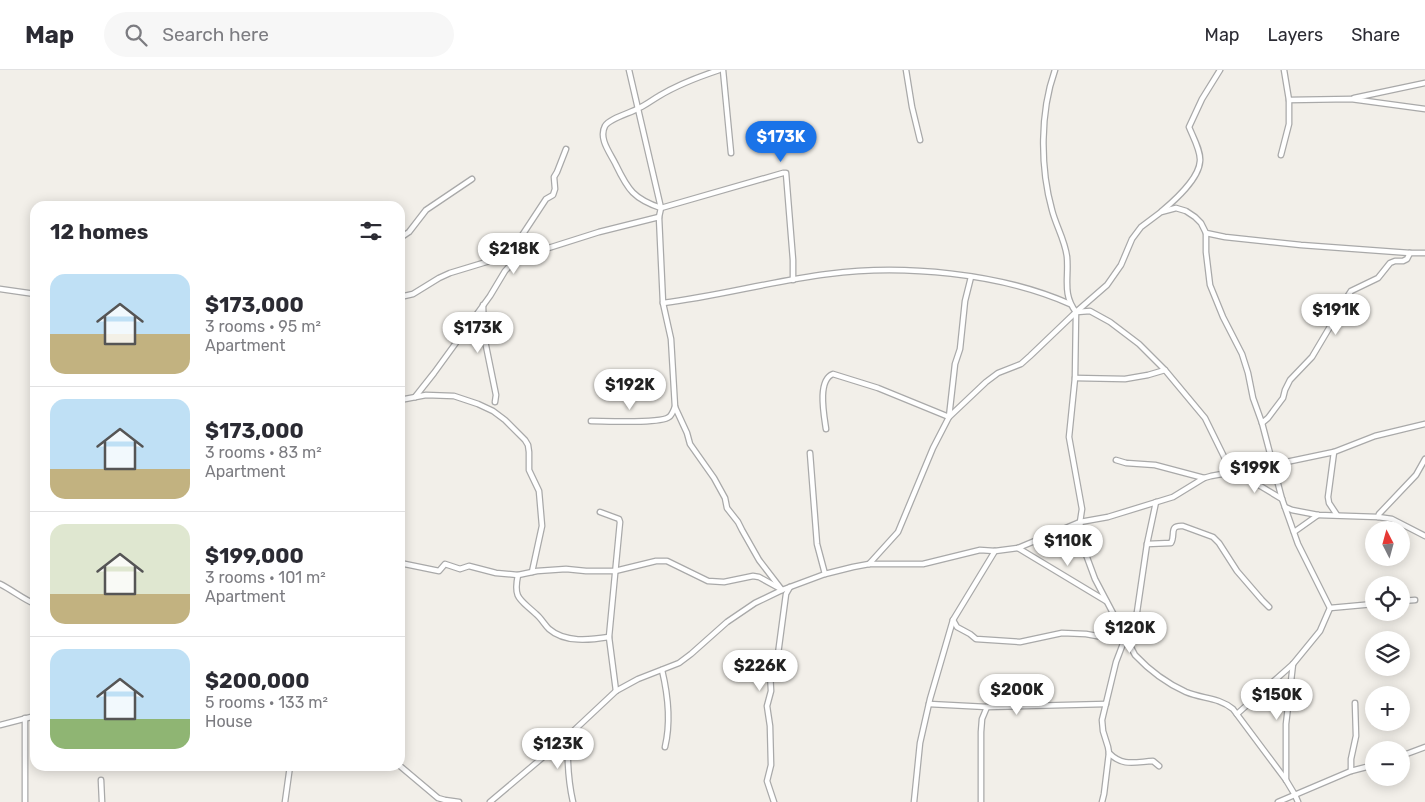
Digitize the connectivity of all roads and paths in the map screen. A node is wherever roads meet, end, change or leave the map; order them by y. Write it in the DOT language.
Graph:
graph roads {
  1 [pos="629,70"];
  2 [pos="719,70"];
  3 [pos="724,70"];
  4 [pos="906,70"];
  5 [pos="1055,70"];
  6 [pos="1220,70"];
  7 [pos="1284,70"];
  8 [pos="1425,83"];
  9 [pos="1351,99"];
  10 [pos="1289,100"];
  11 [pos="639,108"];
  12 [pos="1425,109"];
  13 [pos="920,140"];
  14 [pos="566,150"];
  15 [pos="731,153"];
  16 [pos="1281,155"];
  17 [pos="472,179"];
  18 [pos="661,208"];
  19 [pos="1161,212"];
  20 [pos="659,217"];
  21 [pos="1206,234"];
  22 [pos="405,235"];
  23 [pos="517,243"];
  24 [pos="1410,253"];
  25 [pos="1425,253"];
  26 [pos="517,258"];
  27 [pos="971,277"];
  28 [pos="793,280"];
  29 [pos="0,289"];
  30 [pos="30,293"];
  31 [pos="405,296"];
  32 [pos="663,303"];
  33 [pos="1070,304"];
  34 [pos="483,305"];
  35 [pos="1076,312"];
  36 [pos="1165,370"];
  37 [pos="1075,378"];
  38 [pos="415,397"];
  39 [pos="405,399"];
  40 [pos="495,402"];
  41 [pos="675,407"];
  42 [pos="949,417"];
  43 [pos="591,421"];
  44 [pos="1262,424"];
  45 [pos="1425,424"];
  46 [pos="826,429"];
  47 [pos="1334,452"];
  48 [pos="810,454"];
  49 [pos="1425,459"];
  50 [pos="1116,460"];
  51 [pos="1272,465"];
  52 [pos="1234,472"];
  53 [pos="1204,478"];
  54 [pos="1282,499"];
  55 [pos="1156,502"];
  56 [pos="1285,507"];
  57 [pos="600,512"];
  58 [pos="1318,515"];
  59 [pos="1337,515"];
  60 [pos="1378,517"];
  61 [pos="1080,522"];
  62 [pos="1294,532"];
  63 [pos="1425,536"];
  64 [pos="1147,544"];
  65 [pos="1018,548"];
  66 [pos="995,551"];
  67 [pos="405,564"];
  68 [pos="869,564"];
  69 [pos="615,571"];
  70 [pos="532,572"];
  71 [pos="825,574"];
  72 [pos="518,575"];
  73 [pos="0,584"];
  74 [pos="790,587"];
  75 [pos="782,590"];
  76 [pos="1410,600"];
  77 [pos="1415,600"];
  78 [pos="30,602"];
  79 [pos="1107,602"];
  80 [pos="1365,605"];
  81 [pos="1269,607"];
  82 [pos="1330,608"];
  83 [pos="953,620"];
  84 [pos="609,637"];
  85 [pos="1125,639"];
  86 [pos="1294,664"];
  87 [pos="662,670"];
  88 [pos="616,691"];
  89 [pos="1355,703"];
  90 [pos="929,704"];
  91 [pos="1106,704"];
  92 [pos="987,707"];
  93 [pos="1237,714"];
  94 [pos="30,717"];
  95 [pos="25,718"];
  96 [pos="0,725"];
  97 [pos="568,736"];
  98 [pos="665,747"];
  99 [pos="1425,747"];
  100 [pos="1109,753"];
  101 [pos="1410,753"];
  102 [pos="1158,766"];
  103 [pos="1365,767"];
  104 [pos="405,770"];
  105 [pos="289,771"];
  106 [pos="1351,771"];
  107 [pos="101,780"];
  108 [pos="1286,780"];
  109 [pos="1296,795"];
  110 [pos="25,802"];
  111 [pos="102,802"];
  112 [pos="285,802"];
  113 [pos="459,802"];
  114 [pos="490,802"];
  115 [pos="573,802"];
  116 [pos="774,802"];
  117 [pos="914,802"];
  118 [pos="982,802"];
  119 [pos="1102,802"];
  120 [pos="1278,802"];
  121 [pos="1298,802"];
  1 -- 11 [label="street"];
  2 -- 11 [label="street"];
  3 -- 15 [label="street"];
  4 -- 13 [label="street"];
  5 -- 33 [label="street"];
  6 -- 19 [label="street"];
  7 -- 10 [label="street"];
  8 -- 9 [label="street"];
  9 -- 10 [label="street"];
  9 -- 12 [label="street"];
  10 -- 16 [label="street"];
  11 -- 18 [label="street"];
  11 -- 18 [label="street"];
  14 -- 23 [label="street"];
  17 -- 22 [label="street"];
  18 -- 20 [label="street"];
  18 -- 28 [label="street"];
  19 -- 21 [label="street"];
  19 -- 35 [label="street"];
  20 -- 26 [label="street"];
  20 -- 32 [label="street"];
  21 -- 24 [label="street"];
  21 -- 44 [label="street"];
  24 -- 25 [label="street"];
  24 -- 44 [label="street"];
  26 -- 31 [label="street"];
  26 -- 34 [label="street"];
  27 -- 28 [label="street"];
  27 -- 33 [label="street"];
  27 -- 42 [label="street"];
  28 -- 32 [label="street"];
  29 -- 30 [label="street"];
  32 -- 41 [label="street"];
  33 -- 35 [label="street"];
  34 -- 38 [label="street"];
  34 -- 40 [label="street"];
  35 -- 36 [label="street"];
  35 -- 37 [label="street"];
  35 -- 42 [label="street"];
  36 -- 37 [label="street"];
  36 -- 52 [label="street"];
  37 -- 61 [label="street"];
  38 -- 39 [label="street"];
  38 -- 70 [label="street"];
  41 -- 43 [label="street"];
  41 -- 75 [label="street"];
  42 -- 46 [label="street"];
  42 -- 68 [label="street"];
  44 -- 51 [label="street"];
  45 -- 47 [label="street"];
  47 -- 51 [label="street"];
  47 -- 59 [label="street"];
  48 -- 71 [label="street"];
  49 -- 60 [label="street"];
  50 -- 53 [label="street"];
  51 -- 52 [label="street"];
  51 -- 54 [label="street"];
  52 -- 53 [label="street"];
  52 -- 54 [label="street"];
  53 -- 55 [label="street"];
  54 -- 56 [label="street"];
  55 -- 61 [label="street"];
  55 -- 64 [label="street"];
  56 -- 58 [label="street"];
  56 -- 62 [label="street"];
  57 -- 69 [label="street"];
  58 -- 59 [label="street"];
  58 -- 62 [label="street"];
  59 -- 60 [label="street"];
  60 -- 63 [label="street"];
  61 -- 65 [label="street"];
  61 -- 79 [label="street"];
  62 -- 82 [label="street"];
  64 -- 81 [label="street"];
  64 -- 85 [label="street"];
  65 -- 66 [label="street"];
  65 -- 79 [label="street"];
  66 -- 68 [label="street"];
  66 -- 83 [label="street"];
  67 -- 72 [label="street"];
  68 -- 71 [label="street"];
  69 -- 70 [label="street"];
  69 -- 75 [label="street"];
  69 -- 84 [label="street"];
  70 -- 72 [label="street"];
  71 -- 74 [label="street"];
  72 -- 84 [label="street"];
  73 -- 78 [label="street"];
  74 -- 75 [label="street"];
  74 -- 116 [label="street"];
  75 -- 87 [label="street"];
  76 -- 77 [label="street"];
  79 -- 85 [label="street"];
  80 -- 82 [label="street"];
  82 -- 86 [label="street"];
  83 -- 85 [label="street"];
  83 -- 90 [label="street"];
  84 -- 88 [label="street"];
  85 -- 91 [label="street"];
  85 -- 93 [label="street"];
  86 -- 93 [label="street"];
  86 -- 108 [label="street"];
  87 -- 88 [label="street"];
  87 -- 98 [label="street"];
  88 -- 97 [label="street"];
  89 -- 106 [label="street"];
  90 -- 92 [label="street"];
  90 -- 117 [label="street"];
  91 -- 92 [label="street"];
  91 -- 100 [label="street"];
  92 -- 118 [label="street"];
  93 -- 108 [label="street"];
  94 -- 95 [label="street"];
  95 -- 96 [label="street"];
  95 -- 110 [label="street"];
  97 -- 114 [label="street"];
  97 -- 115 [label="street"];
  99 -- 101 [label="street"];
  100 -- 102 [label="street"];
  100 -- 119 [label="street"];
  103 -- 106 [label="street"];
  104 -- 113 [label="street"];
  105 -- 112 [label="street"];
  106 -- 109 [label="street"];
  107 -- 111 [label="street"];
  108 -- 109 [label="street"];
  109 -- 120 [label="street"];
  109 -- 121 [label="street"];
}
